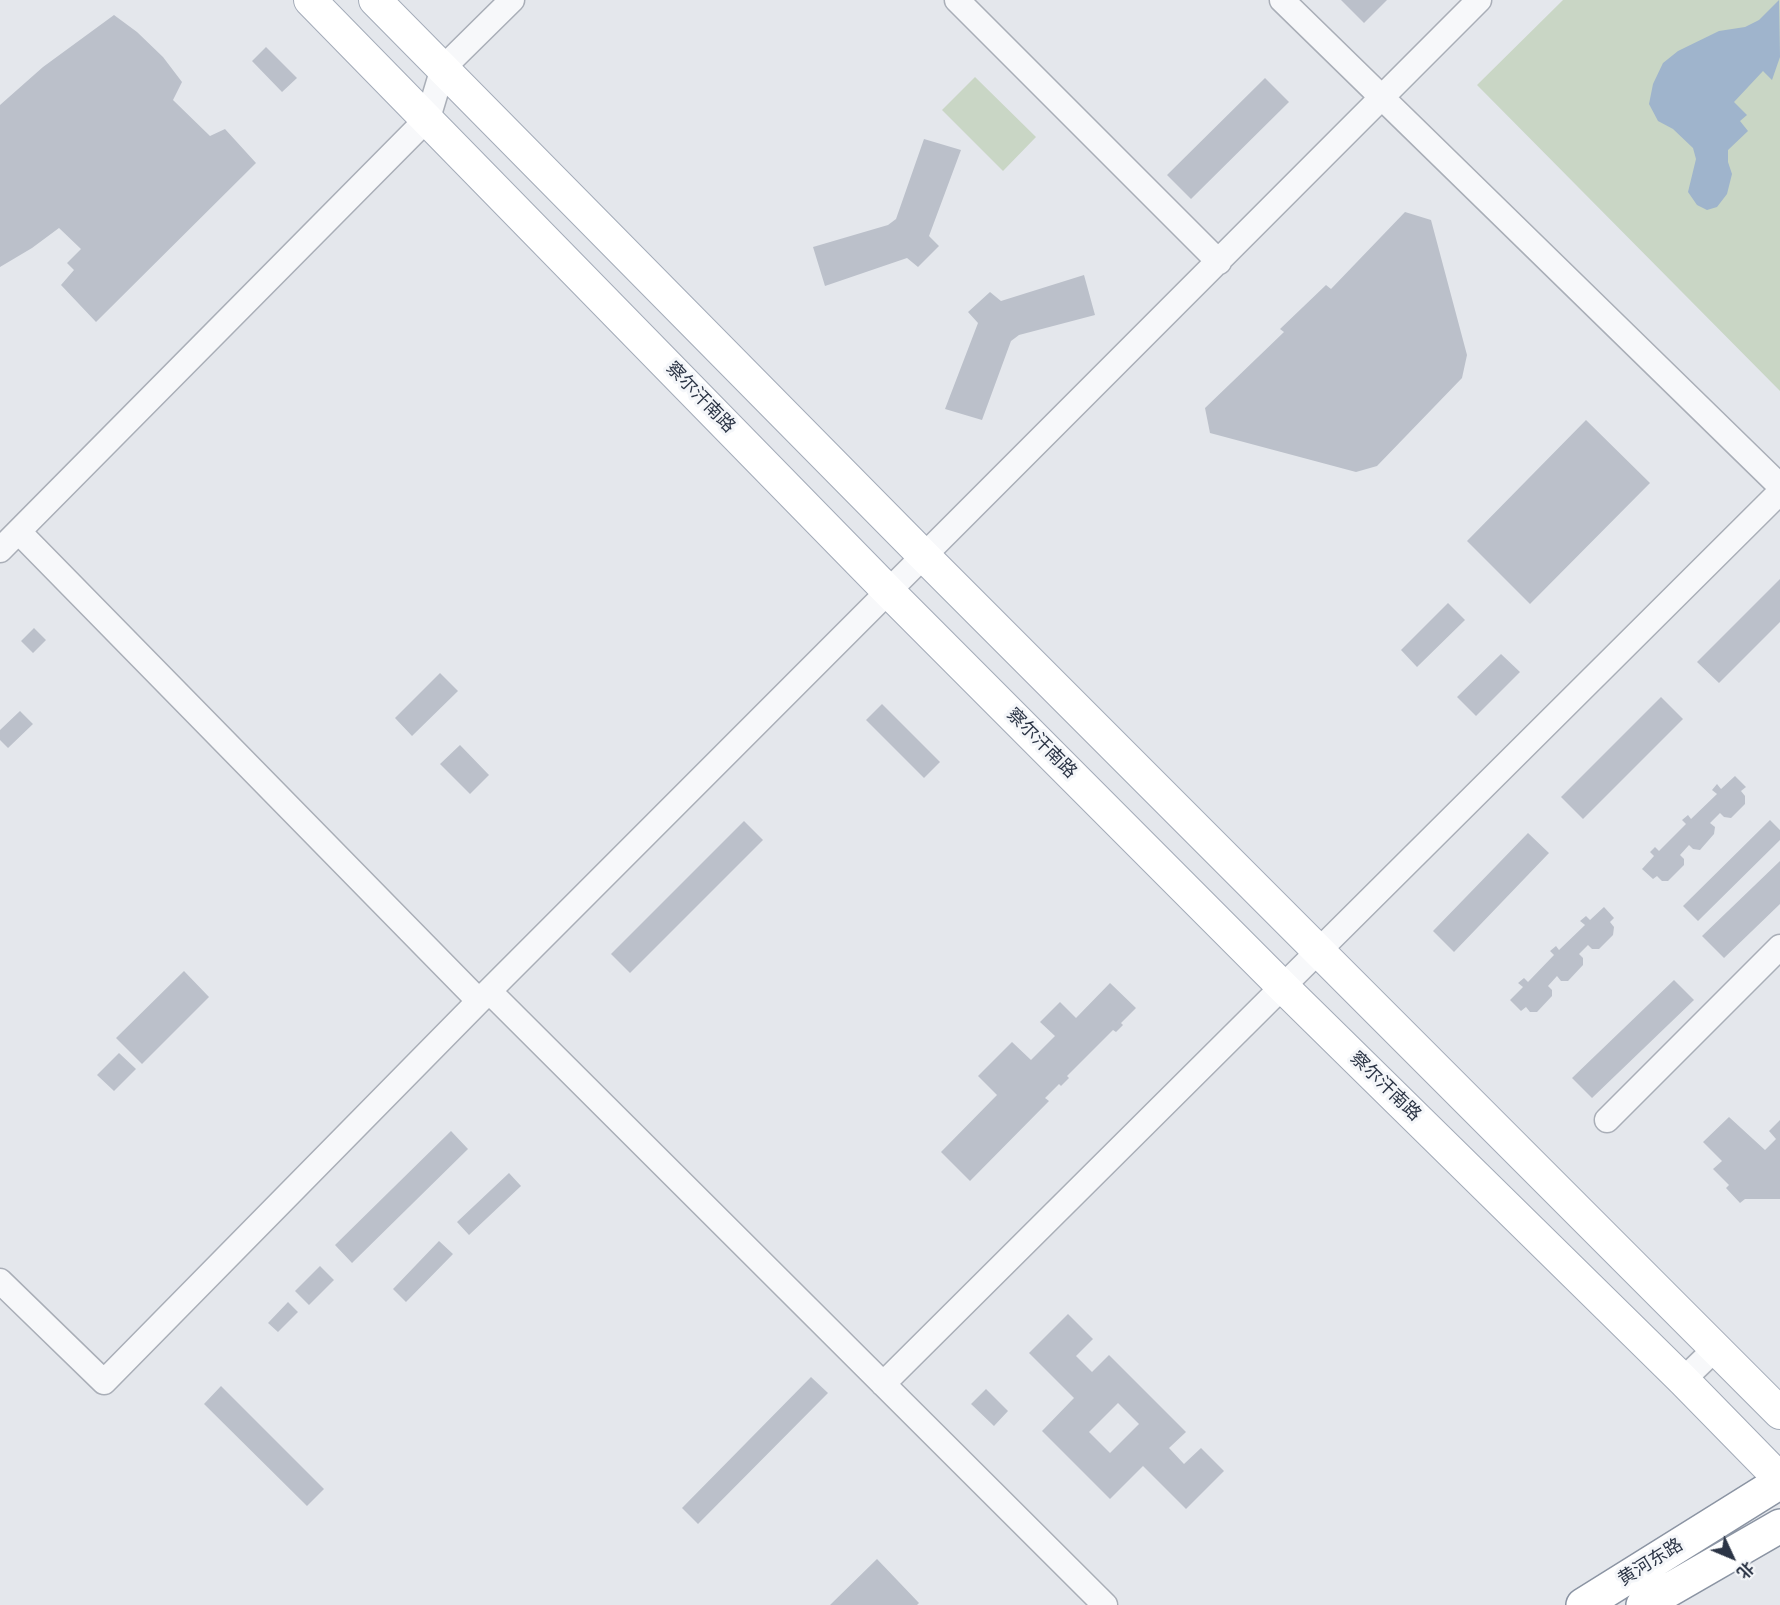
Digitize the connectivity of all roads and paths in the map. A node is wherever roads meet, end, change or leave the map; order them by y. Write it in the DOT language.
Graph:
graph roads {
  1 [pos="310,0"];
  2 [pos="375,0"];
  3 [pos="512,0"];
  4 [pos="957,0"];
  5 [pos="1282,0"];
  6 [pos="1479,0"];
  7 [pos="442,68"];
  8 [pos="1381,98"];
  9 [pos="428,118"];
  10 [pos="1219,262"];
  11 [pos="1780,486"];
  12 [pos="1780,492"];
  13 [pos="19,532"];
  14 [pos="0,550"];
  15 [pos="924,556"];
  16 [pos="889,592"];
  17 [pos="1780,947"];
  18 [pos="1318,952"];
  19 [pos="1283,987"];
  20 [pos="484,996"];
  21 [pos="1607,1120"];
  22 [pos="0,1281"];
  23 [pos="1715,1349"];
  24 [pos="1683,1380"];
  25 [pos="883,1384"];
  26 [pos="1780,1413"];
  27 [pos="1780,1481"];
  28 [pos="1780,1526"];
  29 [pos="1105,1605"];
  30 [pos="1583,1605"];
  31 [pos="1642,1605"];
  1 -- 9 [label="main road, 察尔汗南路"];
  2 -- 7 [label="main road"];
  3 -- 7 [label="street"];
  4 -- 10 [label="street"];
  5 -- 8 [label="street"];
  6 -- 8 [label="street"];
  7 -- 9 [label="street"];
  7 -- 15 [label="main road"];
  8 -- 10 [label="street"];
  8 -- 11 [label="street"];
  9 -- 13 [label="street"];
  9 -- 16 [label="main road, 察尔汗南路"];
  10 -- 15 [label="street"];
  12 -- 18 [label="street"];
  13 -- 14 [label="street"];
  13 -- 20 [label="street"];
  15 -- 16 [label="street"];
  15 -- 18 [label="main road"];
  16 -- 19 [label="main road, 察尔汗南路"];
  16 -- 20 [label="street"];
  17 -- 21 [label="street"];
  18 -- 19 [label="street"];
  18 -- 23 [label="main road"];
  19 -- 24 [label="main road, 察尔汗南路"];
  19 -- 25 [label="street"];
  20 -- 22 [label="street"];
  20 -- 25 [label="street"];
  23 -- 24 [label="street"];
  23 -- 26 [label="main road"];
  24 -- 27 [label="main road, 察尔汗南路"];
  25 -- 29 [label="street"];
  27 -- 30 [label="highway, 黄河东路"];
  28 -- 31 [label="highway, 黄河东路"];
}
